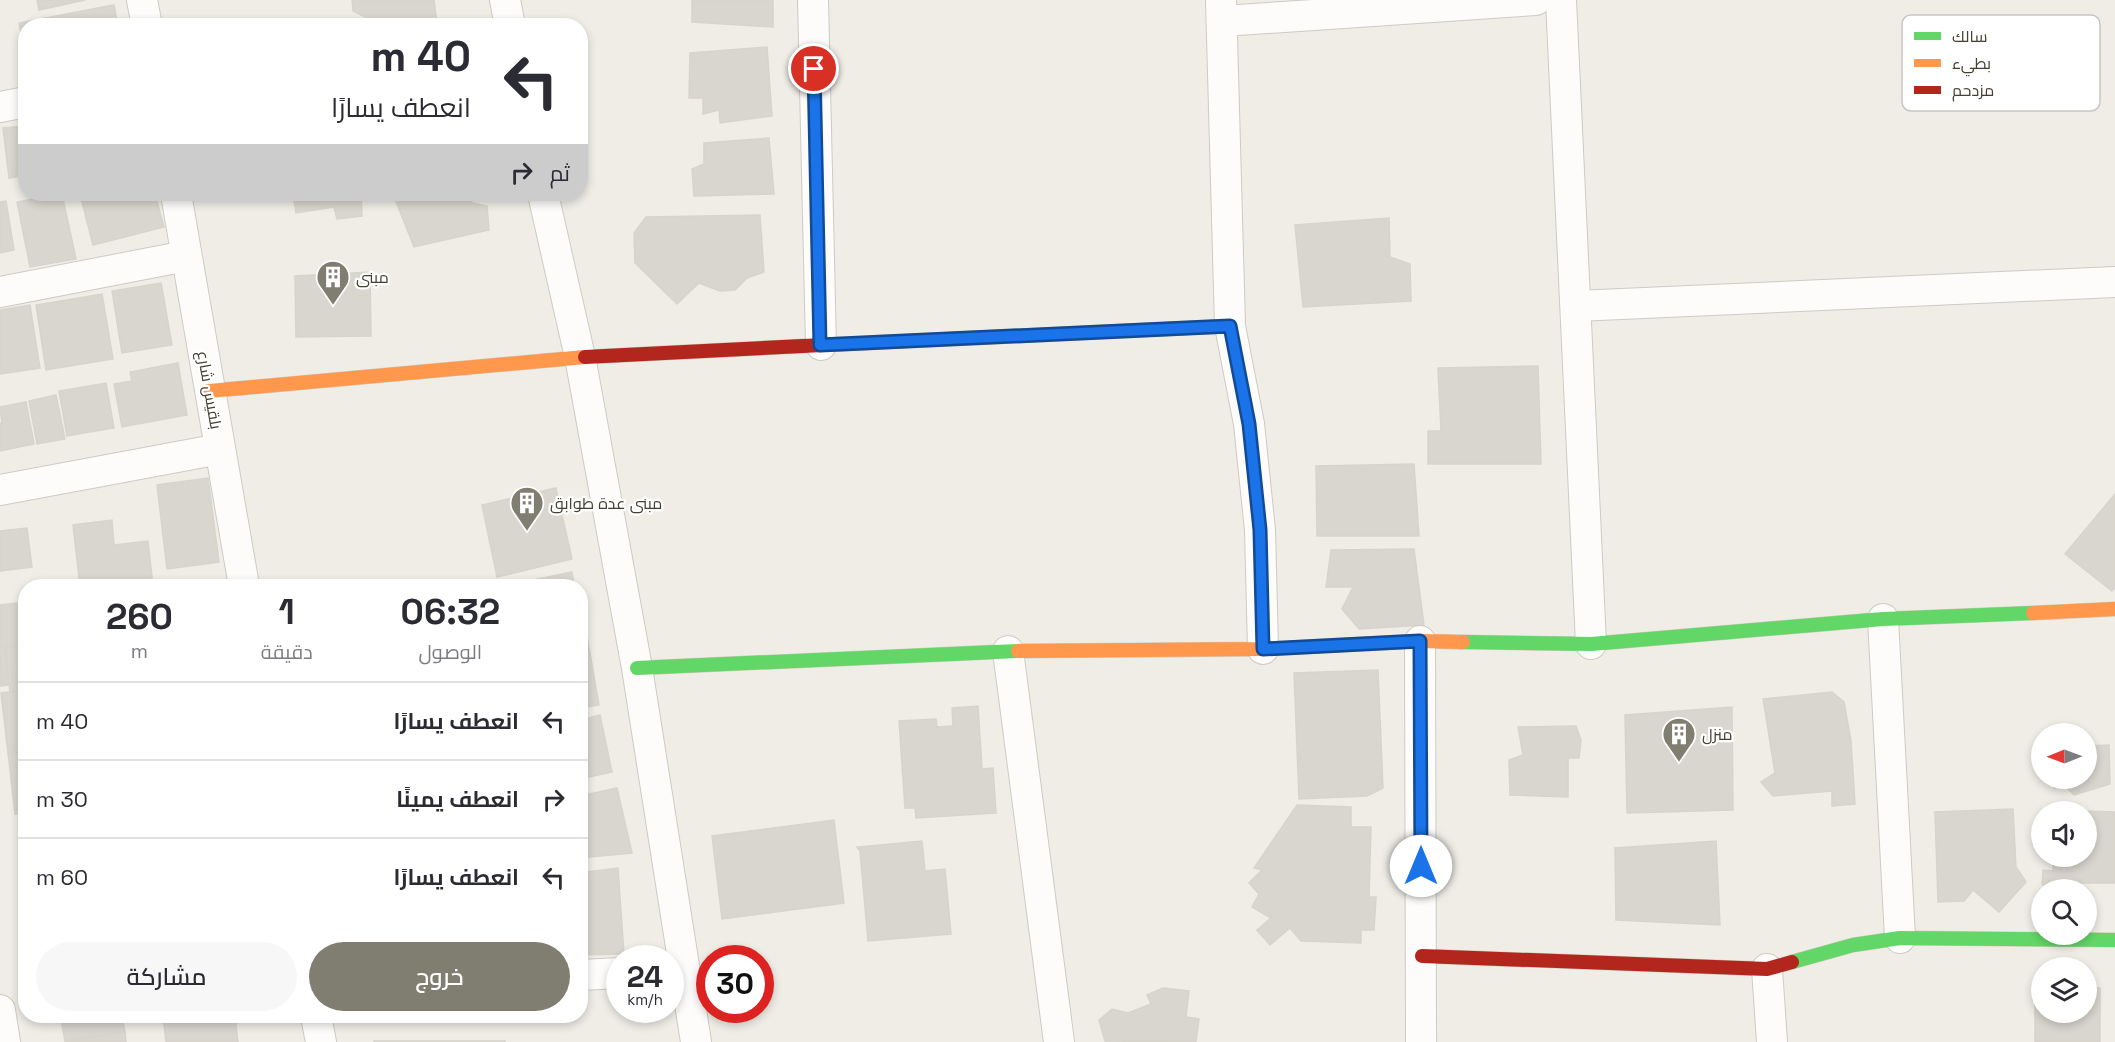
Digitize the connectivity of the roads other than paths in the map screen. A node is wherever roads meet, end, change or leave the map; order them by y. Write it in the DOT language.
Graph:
graph roads {
  1 [pos="142,0"];
  2 [pos="505,0"];
  3 [pos="813,0"];
  4 [pos="1536,0"];
  5 [pos="1562,0"];
  6 [pos="1222,11"];
  7 [pos="145,18"];
  8 [pos="508,18"];
  9 [pos="18,104"];
  10 [pos="0,107"];
  11 [pos="177,201"];
  12 [pos="545,201"];
  13 [pos="186,256"];
  14 [pos="2115,282"];
  15 [pos="0,292"];
  16 [pos="1576,306"];
  17 [pos="1230,326"];
  18 [pos="820,345"];
  19 [pos="580,357"];
  20 [pos="209,391"];
  21 [pos="220,449"];
  22 [pos="0,490"];
  23 [pos="242,579"];
  24 [pos="2115,609"];
  25 [pos="1883,619"];
  26 [pos="1420,641"];
  27 [pos="1591,644"];
  28 [pos="1263,649"];
  29 [pos="1008,651"];
  30 [pos="637,668"];
  31 [pos="1900,938"];
  32 [pos="2115,940"];
  33 [pos="675,945"];
  34 [pos="1422,957"];
  35 [pos="1767,969"];
  36 [pos="606,974"];
  37 [pos="588,975"];
  38 [pos="684,994"];
  39 [pos="0,1010"];
  40 [pos="317,1023"];
  41 [pos="5,1042"];
  42 [pos="321,1042"];
  43 [pos="696,1042"];
  44 [pos="1059,1042"];
  45 [pos="1421,1042"];
  46 [pos="1772,1042"];
  1 -- 7 [label="street"];
  2 -- 8 [label="street"];
  3 -- 18 [label="street"];
  4 -- 6 [label="street"];
  5 -- 16 [label="street"];
  6 -- 17 [label="street"];
  9 -- 10 [label="street"];
  11 -- 13 [label="street, بلقيس شارع"];
  12 -- 19 [label="street"];
  13 -- 15 [label="street"];
  13 -- 20 [label="street, بلقيس شارع"];
  14 -- 16 [label="street"];
  16 -- 27 [label="street"];
  17 -- 18 [label="street"];
  17 -- 28 [label="street"];
  18 -- 19 [label="street"];
  19 -- 20 [label="street"];
  19 -- 30 [label="street"];
  20 -- 21 [label="street, بلقيس شارع"];
  21 -- 22 [label="street"];
  21 -- 23 [label="street, بلقيس شارع"];
  24 -- 25 [label="street"];
  25 -- 27 [label="street"];
  25 -- 31 [label="street"];
  26 -- 27 [label="street"];
  26 -- 28 [label="street"];
  26 -- 34 [label="street"];
  28 -- 29 [label="street"];
  29 -- 30 [label="street"];
  29 -- 44 [label="street"];
  30 -- 33 [label="street"];
  31 -- 32 [label="street"];
  31 -- 35 [label="street"];
  34 -- 35 [label="street"];
  34 -- 45 [label="street"];
  35 -- 46 [label="street"];
  36 -- 37 [label="street"];
  38 -- 43 [label="street"];
  39 -- 41 [label="street"];
  40 -- 42 [label="street"];
}
